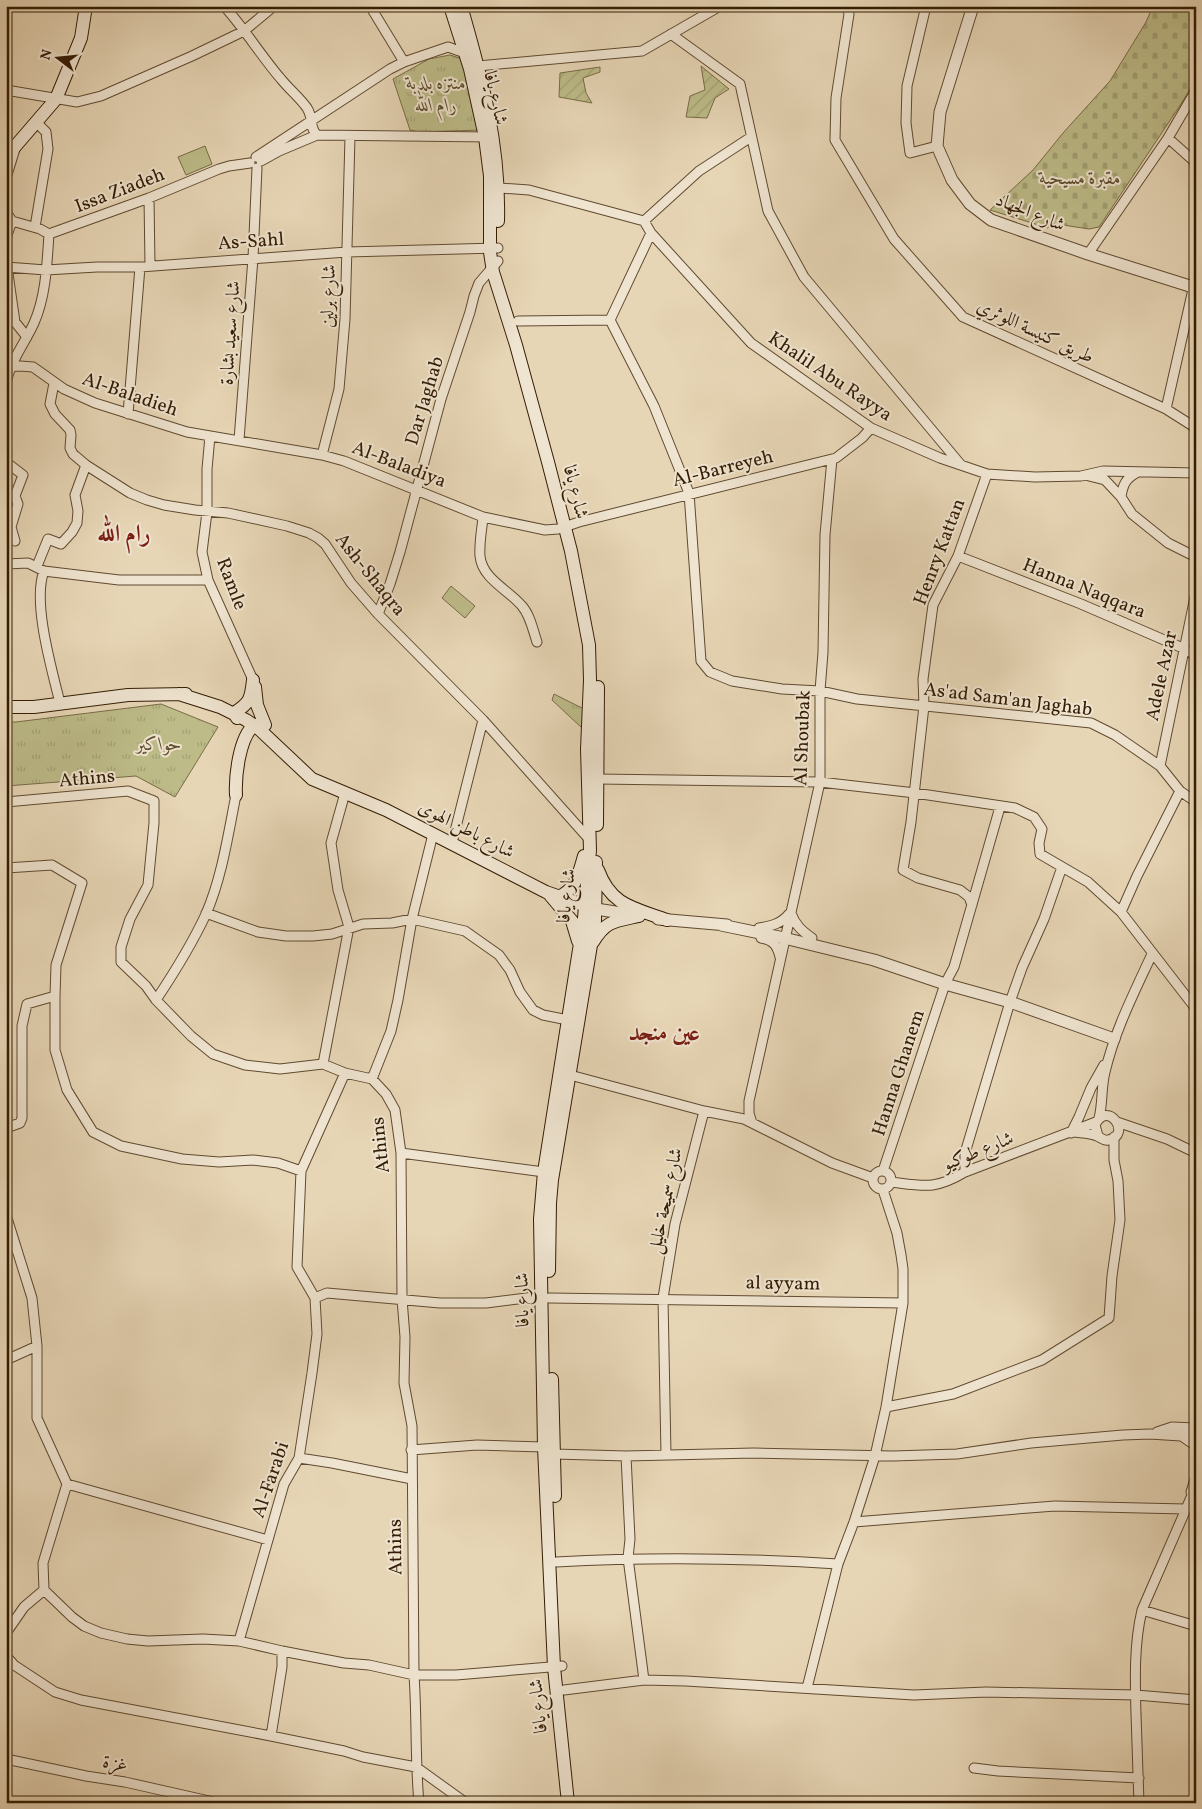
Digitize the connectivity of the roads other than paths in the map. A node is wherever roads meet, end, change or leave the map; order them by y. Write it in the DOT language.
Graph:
graph roads {
  1 [pos="86,6"];
  2 [pos="224,6"];
  3 [pos="274,6"];
  4 [pos="370,6"];
  5 [pos="450,6"];
  6 [pos="461,6"];
  7 [pos="720,6"];
  8 [pos="848,6"];
  9 [pos="926,6"];
  10 [pos="973,6"];
  11 [pos="244,30"];
  12 [pos="671,34"];
  13 [pos="459,35"];
  14 [pos="448,47"];
  15 [pos="465,54"];
  16 [pos="404,62"];
  17 [pos="478,66"];
  18 [pos="6,90"];
  19 [pos="1196,90"];
  20 [pos="56,99"];
  21 [pos="313,120"];
  22 [pos="36,122"];
  23 [pos="320,136"];
  24 [pos="350,137"];
  25 [pos="489,137"];
  26 [pos="751,137"];
  27 [pos="1168,138"];
  28 [pos="17,143"];
  29 [pos="937,146"];
  30 [pos="6,156"];
  31 [pos="256,162"];
  32 [pos="1196,163"];
  33 [pos="6,178"];
  34 [pos="499,188"];
  35 [pos="149,198"];
  36 [pos="6,212"];
  37 [pos="12,221"];
  38 [pos="644,221"];
  39 [pos="35,227"];
  40 [pos="651,233"];
  41 [pos="49,234"];
  42 [pos="6,238"];
  43 [pos="494,248"];
  44 [pos="347,252"];
  45 [pos="1088,254"];
  46 [pos="253,258"];
  47 [pos="495,264"];
  48 [pos="150,265"];
  49 [pos="6,266"];
  50 [pos="140,266"];
  51 [pos="46,270"];
  52 [pos="1195,284"];
  53 [pos="610,320"];
  54 [pos="518,321"];
  55 [pos="27,337"];
  56 [pos="8,367"];
  57 [pos="6,383"];
  58 [pos="54,383"];
  59 [pos="1166,409"];
  60 [pos="128,414"];
  61 [pos="871,428"];
  62 [pos="1196,428"];
  63 [pos="210,436"];
  64 [pos="239,440"];
  65 [pos="322,455"];
  66 [pos="832,459"];
  67 [pos="6,462"];
  68 [pos="86,466"];
  69 [pos="962,466"];
  70 [pos="1138,472"];
  71 [pos="1196,473"];
  72 [pos="987,474"];
  73 [pos="1086,475"];
  74 [pos="416,489"];
  75 [pos="689,493"];
  76 [pos="1121,497"];
  77 [pos="207,512"];
  78 [pos="484,517"];
  79 [pos="568,525"];
  80 [pos="8,526"];
  81 [pos="15,540"];
  82 [pos="958,556"];
  83 [pos="1196,557"];
  84 [pos="6,564"];
  85 [pos="41,568"];
  86 [pos="208,580"];
  87 [pos="1196,592"];
  88 [pos="378,614"];
  89 [pos="536,642"];
  90 [pos="1184,649"];
  91 [pos="1196,656"];
  92 [pos="253,680"];
  93 [pos="820,691"];
  94 [pos="60,703"];
  95 [pos="924,706"];
  96 [pos="6,707"];
  97 [pos="238,711"];
  98 [pos="483,720"];
  99 [pos="260,725"];
  100 [pos="268,738"];
  101 [pos="243,744"];
  102 [pos="1160,766"];
  103 [pos="598,779"];
  104 [pos="320,781"];
  105 [pos="820,782"];
  106 [pos="1180,791"];
  107 [pos="345,793"];
  108 [pos="915,793"];
  109 [pos="236,795"];
  110 [pos="6,802"];
  111 [pos="1196,802"];
  112 [pos="1000,807"];
  113 [pos="433,834"];
  114 [pos="590,839"];
  115 [pos="452,843"];
  116 [pos="596,864"];
  117 [pos="1062,867"];
  118 [pos="6,868"];
  119 [pos="552,894"];
  120 [pos="972,906"];
  121 [pos="591,908"];
  122 [pos="790,912"];
  123 [pos="1121,912"];
  124 [pos="206,914"];
  125 [pos="639,916"];
  126 [pos="412,919"];
  127 [pos="667,920"];
  128 [pos="721,925"];
  129 [pos="349,927"];
  130 [pos="759,928"];
  131 [pos="738,929"];
  132 [pos="785,934"];
  133 [pos="812,938"];
  134 [pos="585,948"];
  135 [pos="1152,954"];
  136 [pos="780,958"];
  137 [pos="874,960"];
  138 [pos="946,984"];
  139 [pos="55,996"];
  140 [pos="156,1000"];
  141 [pos="1010,1002"];
  142 [pos="1196,1009"];
  143 [pos="568,1020"];
  144 [pos="1114,1040"];
  145 [pos="1108,1059"];
  146 [pos="323,1064"];
  147 [pos="345,1073"];
  148 [pos="570,1075"];
  149 [pos="372,1079"];
  150 [pos="1103,1097"];
  151 [pos="748,1101"];
  152 [pos="704,1111"];
  153 [pos="733,1118"];
  154 [pos="1098,1120"];
  155 [pos="1116,1120"];
  156 [pos="752,1123"];
  157 [pos="1131,1127"];
  158 [pos="6,1128"];
  159 [pos="1072,1132"];
  160 [pos="1116,1135"];
  161 [pos="1099,1137"];
  162 [pos="401,1153"];
  163 [pos="1196,1153"];
  164 [pos="1114,1160"];
  165 [pos="301,1171"];
  166 [pos="883,1171"];
  167 [pos="544,1172"];
  168 [pos="965,1172"];
  169 [pos="873,1178"];
  170 [pos="891,1182"];
  171 [pos="883,1190"];
  172 [pos="7,1221"];
  173 [pos="545,1297"];
  174 [pos="315,1298"];
  175 [pos="663,1298"];
  176 [pos="402,1299"];
  177 [pos="903,1303"];
  178 [pos="37,1346"];
  179 [pos="6,1360"];
  180 [pos="886,1407"];
  181 [pos="1194,1427"];
  182 [pos="1150,1434"];
  183 [pos="1181,1435"];
  184 [pos="1196,1437"];
  185 [pos="1196,1446"];
  186 [pos="411,1450"];
  187 [pos="549,1451"];
  188 [pos="666,1455"];
  189 [pos="626,1456"];
  190 [pos="875,1456"];
  191 [pos="298,1458"];
  192 [pos="1196,1476"];
  193 [pos="412,1479"];
  194 [pos="67,1484"];
  195 [pos="1196,1486"];
  196 [pos="1185,1508"];
  197 [pos="854,1522"];
  198 [pos="268,1540"];
  199 [pos="628,1558"];
  200 [pos="556,1562"];
  201 [pos="838,1564"];
  202 [pos="44,1590"];
  203 [pos="1142,1610"];
  204 [pos="1196,1626"];
  205 [pos="6,1633"];
  206 [pos="239,1640"];
  207 [pos="282,1651"];
  208 [pos="6,1656"];
  209 [pos="558,1666"];
  210 [pos="414,1674"];
  211 [pos="644,1680"];
  212 [pos="807,1688"];
  213 [pos="564,1690"];
  214 [pos="1136,1694"];
  215 [pos="1196,1700"];
  216 [pos="271,1736"];
  217 [pos="6,1759"];
  218 [pos="416,1767"];
  219 [pos="974,1768"];
  220 [pos="1139,1778"];
  221 [pos="218,1803"];
  222 [pos="419,1803"];
  223 [pos="466,1803"];
  224 [pos="568,1803"];
  225 [pos="575,1803"];
  226 [pos="1140,1803"];
  1 -- 20 [label="main road"];
  2 -- 11 [label="street"];
  3 -- 11 [label="street"];
  4 -- 16 [label="street"];
  5 -- 13 [label="main road, شارع يافا"];
  6 -- 17 [label="main road, شارع يافا"];
  7 -- 12 [label="street"];
  8 -- 59 [label="street, طريق كنيسة اللوثري"];
  9 -- 29 [label="street"];
  10 -- 29 [label="street, شارع الجهاد"];
  11 -- 20 [label="street"];
  11 -- 21 [label="street"];
  12 -- 17 [label="street"];
  12 -- 26 [label="street"];
  13 -- 14 [label="street"];
  13 -- 15 [label="main road, شارع يافا"];
  14 -- 15 [label="street"];
  14 -- 16 [label="street, Issa Ziadeh"];
  15 -- 17 [label="street"];
  15 -- 25 [label="main road, شارع يافا"];
  16 -- 21 [label="street, Issa Ziadeh"];
  17 -- 25 [label="main road, شارع يافا"];
  18 -- 20 [label="street"];
  19 -- 27 [label="street"];
  20 -- 22 [label="main road"];
  21 -- 23 [label="street"];
  21 -- 31 [label="street, Issa Ziadeh"];
  22 -- 28 [label="main road"];
  22 -- 39 [label="street"];
  23 -- 24 [label="street"];
  23 -- 31 [label="street"];
  24 -- 25 [label="street"];
  24 -- 44 [label="street, شارع برلين"];
  25 -- 34 [label="main road, شارع يافا"];
  25 -- 43 [label="main road, شارع يافا"];
  26 -- 38 [label="street"];
  26 -- 69 [label="street"];
  27 -- 32 [label="street"];
  27 -- 45 [label="street"];
  28 -- 30 [label="main road"];
  28 -- 33 [label="street"];
  29 -- 45 [label="street, شارع الجهاد"];
  31 -- 35 [label="street, Issa Ziadeh"];
  31 -- 46 [label="street, شارع سعيد بشارة"];
  34 -- 38 [label="street"];
  34 -- 43 [label="main road, شارع يافا"];
  35 -- 41 [label="street, Issa Ziadeh"];
  35 -- 48 [label="street"];
  36 -- 37 [label="street"];
  37 -- 39 [label="street"];
  37 -- 42 [label="street"];
  38 -- 40 [label="street, Khalil Abu Rayya"];
  39 -- 41 [label="street"];
  40 -- 53 [label="street"];
  40 -- 61 [label="street, Khalil Abu Rayya"];
  41 -- 51 [label="street"];
  43 -- 44 [label="street, As-Sahl"];
  43 -- 47 [label="main road, شارع يافا"];
  44 -- 46 [label="street, As-Sahl"];
  44 -- 65 [label="street, شارع برلين"];
  45 -- 52 [label="street, شارع الجهاد"];
  46 -- 48 [label="street, As-Sahl"];
  46 -- 64 [label="street, شارع سعيد بشارة"];
  47 -- 54 [label="main road, شارع يافا"];
  47 -- 74 [label="street, Dar Jaghab"];
  47 -- 79 [label="main road, شارع يافا"];
  48 -- 50 [label="street, As-Sahl"];
  49 -- 51 [label="street, As-Sahl"];
  49 -- 55 [label="street"];
  50 -- 51 [label="street, As-Sahl"];
  50 -- 60 [label="street"];
  51 -- 55 [label="street"];
  52 -- 59 [label="street"];
  53 -- 54 [label="street"];
  53 -- 75 [label="street, As'ad Sam'an Jaghab"];
  54 -- 79 [label="main road, شارع يافا"];
  55 -- 56 [label="street"];
  56 -- 57 [label="street"];
  56 -- 58 [label="street, Al-Baladieh"];
  58 -- 60 [label="street, Al-Baladieh"];
  58 -- 68 [label="street, Ash-Shaqra"];
  59 -- 62 [label="street, طريق كنيسة اللوثري"];
  60 -- 63 [label="street, Al-Baladieh"];
  61 -- 66 [label="street, Al-Barreyeh"];
  61 -- 69 [label="street, Khalil Abu Rayya"];
  63 -- 64 [label="street, Al-Baladiya"];
  63 -- 77 [label="street, Ramle"];
  64 -- 65 [label="street, Al-Baladiya"];
  65 -- 74 [label="street, Al-Baladiya"];
  66 -- 75 [label="street, Al-Barreyeh"];
  66 -- 93 [label="street, Al Shoubak"];
  67 -- 80 [label="street"];
  68 -- 77 [label="street, Ash-Shaqra"];
  68 -- 85 [label="street"];
  69 -- 72 [label="street, Khalil Abu Rayya"];
  70 -- 71 [label="street, Khalil Abu Rayya"];
  70 -- 73 [label="street, Khalil Abu Rayya"];
  70 -- 76 [label="street"];
  72 -- 73 [label="street, Khalil Abu Rayya"];
  72 -- 82 [label="street, Henry Kattan"];
  73 -- 76 [label="street"];
  74 -- 78 [label="street, Al-Baladiya"];
  74 -- 88 [label="street, Dar Jaghab"];
  75 -- 79 [label="street, Al-Barreyeh"];
  75 -- 93 [label="street, As'ad Sam'an Jaghab"];
  76 -- 83 [label="street"];
  77 -- 86 [label="street, Ramle"];
  77 -- 88 [label="street, Ash-Shaqra"];
  78 -- 79 [label="street, Al-Baladiya"];
  78 -- 89 [label="street"];
  79 -- 103 [label="main road, شارع يافا"];
  79 -- 114 [label="main road, شارع يافا"];
  80 -- 81 [label="street"];
  82 -- 90 [label="street, Hanna Naqqara"];
  82 -- 95 [label="street, Henry Kattan"];
  84 -- 85 [label="street"];
  85 -- 86 [label="street"];
  85 -- 94 [label="street"];
  86 -- 92 [label="street, Ramle"];
  87 -- 90 [label="street, Adele Azar"];
  88 -- 98 [label="street, Ash-Shaqra"];
  90 -- 91 [label="street, Hanna Naqqara"];
  90 -- 102 [label="street, Adele Azar"];
  92 -- 97 [label="main road"];
  92 -- 99 [label="main road"];
  93 -- 95 [label="street, As'ad Sam'an Jaghab"];
  93 -- 105 [label="street, Al Shoubak"];
  94 -- 96 [label="main road"];
  94 -- 97 [label="main road"];
  95 -- 102 [label="street, As'ad Sam'an Jaghab"];
  95 -- 108 [label="street, Henry Kattan"];
  97 -- 99 [label="main road"];
  97 -- 101 [label="main road"];
  98 -- 114 [label="street, Ash-Shaqra"];
  98 -- 115 [label="street"];
  99 -- 100 [label="main road"];
  99 -- 101 [label="main road"];
  99 -- 104 [label="main road"];
  100 -- 104 [label="main road"];
  100 -- 109 [label="main road"];
  101 -- 109 [label="main road"];
  102 -- 106 [label="street, As'ad Sam'an Jaghab"];
  103 -- 105 [label="street"];
  103 -- 116 [label="main road, شارع يافا"];
  104 -- 107 [label="main road, شارع باطن الهوى"];
  105 -- 108 [label="street"];
  105 -- 122 [label="street, Al Shoubak"];
  106 -- 111 [label="street, As'ad Sam'an Jaghab"];
  106 -- 123 [label="street"];
  107 -- 113 [label="main road, شارع باطن الهوى"];
  107 -- 129 [label="street"];
  108 -- 112 [label="street"];
  108 -- 120 [label="street, Henry Kattan"];
  109 -- 124 [label="street"];
  110 -- 140 [label="street, Athins"];
  112 -- 117 [label="street"];
  112 -- 120 [label="street, Hanna Ghanem"];
  113 -- 115 [label="main road, شارع باطن الهوى"];
  113 -- 126 [label="street"];
  114 -- 119 [label="main road"];
  114 -- 121 [label="main road, شارع يافا"];
  115 -- 119 [label="main road, شارع باطن الهوى"];
  116 -- 121 [label="main road, شارع يافا"];
  116 -- 127 [label="main road"];
  117 -- 123 [label="street"];
  117 -- 141 [label="street"];
  118 -- 139 [label="street"];
  119 -- 121 [label="main road, شارع باطن الهوى"];
  119 -- 134 [label="main road"];
  120 -- 138 [label="street, Hanna Ghanem"];
  121 -- 125 [label="street"];
  121 -- 134 [label="main road, شارع يافا"];
  122 -- 130 [label="street"];
  122 -- 132 [label="street, Al Shoubak"];
  122 -- 133 [label="street"];
  123 -- 135 [label="street"];
  124 -- 129 [label="street"];
  124 -- 140 [label="street"];
  125 -- 127 [label="street"];
  125 -- 134 [label="main road"];
  126 -- 129 [label="street"];
  126 -- 143 [label="street"];
  126 -- 149 [label="street"];
  127 -- 128 [label="street"];
  128 -- 130 [label="street"];
  128 -- 131 [label="street"];
  129 -- 146 [label="street"];
  130 -- 132 [label="street"];
  131 -- 132 [label="street"];
  131 -- 136 [label="street"];
  132 -- 133 [label="street"];
  132 -- 136 [label="street, Al Shoubak"];
  132 -- 137 [label="street"];
  133 -- 137 [label="street"];
  134 -- 143 [label="main road, شارع يافا"];
  134 -- 148 [label="main road, شارع يافا"];
  135 -- 142 [label="street"];
  135 -- 144 [label="street"];
  136 -- 151 [label="street, Al Shoubak"];
  137 -- 138 [label="street"];
  138 -- 141 [label="street"];
  138 -- 166 [label="street, Hanna Ghanem"];
  139 -- 158 [label="street"];
  139 -- 165 [label="street"];
  140 -- 146 [label="street, Athins"];
  141 -- 144 [label="street"];
  141 -- 168 [label="street"];
  143 -- 167 [label="main road, شارع يافا"];
  144 -- 145 [label="street"];
  145 -- 150 [label="street"];
  145 -- 159 [label="street"];
  146 -- 147 [label="street, Athins"];
  147 -- 149 [label="street, Athins"];
  147 -- 165 [label="street"];
  148 -- 152 [label="street"];
  148 -- 173 [label="main road, شارع يافا"];
  149 -- 162 [label="street, Athins"];
  150 -- 154 [label="street"];
  150 -- 155 [label="street"];
  151 -- 153 [label="street, Al Shoubak"];
  151 -- 156 [label="street, Al Shoubak"];
  152 -- 153 [label="street"];
  152 -- 175 [label="street, شارع سميحة خليل"];
  153 -- 156 [label="street"];
  154 -- 155 [label="street"];
  154 -- 159 [label="street, شارع طوكيو"];
  154 -- 161 [label="street"];
  155 -- 157 [label="street"];
  155 -- 160 [label="street"];
  156 -- 169 [label="street"];
  157 -- 160 [label="street"];
  157 -- 163 [label="street"];
  159 -- 161 [label="street"];
  159 -- 168 [label="street, شارع طوكيو"];
  160 -- 161 [label="street"];
  160 -- 164 [label="street"];
  161 -- 164 [label="street"];
  162 -- 167 [label="street"];
  162 -- 176 [label="street, Athins"];
  164 -- 180 [label="street"];
  165 -- 174 [label="street"];
  166 -- 169 [label="street"];
  166 -- 170 [label="street"];
  167 -- 173 [label="main road, شارع يافا"];
  168 -- 170 [label="street, شارع طوكيو"];
  169 -- 171 [label="street"];
  170 -- 171 [label="street"];
  171 -- 177 [label="street"];
  172 -- 178 [label="street"];
  173 -- 175 [label="street, al ayyam"];
  173 -- 176 [label="street, al ayyam"];
  173 -- 187 [label="main road, شارع يافا"];
  174 -- 176 [label="street, al ayyam"];
  174 -- 191 [label="street, Al-Farabi"];
  175 -- 177 [label="street, al ayyam"];
  175 -- 188 [label="street, شارع سميحة خليل"];
  176 -- 186 [label="street, Athins"];
  177 -- 180 [label="street"];
  178 -- 179 [label="street"];
  178 -- 194 [label="street"];
  180 -- 190 [label="street"];
  181 -- 182 [label="street"];
  182 -- 183 [label="street"];
  182 -- 190 [label="street"];
  183 -- 184 [label="street"];
  183 -- 185 [label="street"];
  186 -- 187 [label="street"];
  186 -- 193 [label="street, Athins"];
  187 -- 189 [label="street"];
  187 -- 200 [label="main road, شارع يافا"];
  187 -- 209 [label="main road, شارع يافا"];
  188 -- 189 [label="street"];
  188 -- 190 [label="street"];
  189 -- 199 [label="street"];
  190 -- 197 [label="street"];
  191 -- 193 [label="street"];
  191 -- 198 [label="street, Al-Farabi"];
  192 -- 196 [label="street"];
  193 -- 210 [label="street, Athins"];
  194 -- 198 [label="street"];
  194 -- 202 [label="street"];
  195 -- 196 [label="street"];
  196 -- 197 [label="street"];
  196 -- 203 [label="street"];
  197 -- 201 [label="street"];
  198 -- 206 [label="street, Al-Farabi"];
  199 -- 200 [label="street"];
  199 -- 201 [label="street"];
  199 -- 211 [label="street"];
  200 -- 209 [label="main road, شارع يافا"];
  201 -- 212 [label="street"];
  202 -- 205 [label="street"];
  202 -- 206 [label="street"];
  203 -- 204 [label="street"];
  203 -- 214 [label="street"];
  206 -- 207 [label="street"];
  207 -- 210 [label="street"];
  207 -- 216 [label="street"];
  208 -- 216 [label="street"];
  209 -- 210 [label="street"];
  209 -- 213 [label="main road, شارع يافا"];
  209 -- 224 [label="main road, شارع يافا"];
  210 -- 218 [label="street, Athins"];
  211 -- 212 [label="street"];
  211 -- 213 [label="street"];
  212 -- 214 [label="street"];
  213 -- 225 [label="main road, شارع يافا"];
  214 -- 215 [label="street"];
  214 -- 220 [label="street"];
  216 -- 218 [label="street"];
  217 -- 221 [label="street, غزة"];
  218 -- 222 [label="street, Athins"];
  218 -- 223 [label="street"];
  219 -- 220 [label="street"];
  220 -- 226 [label="street"];
}
